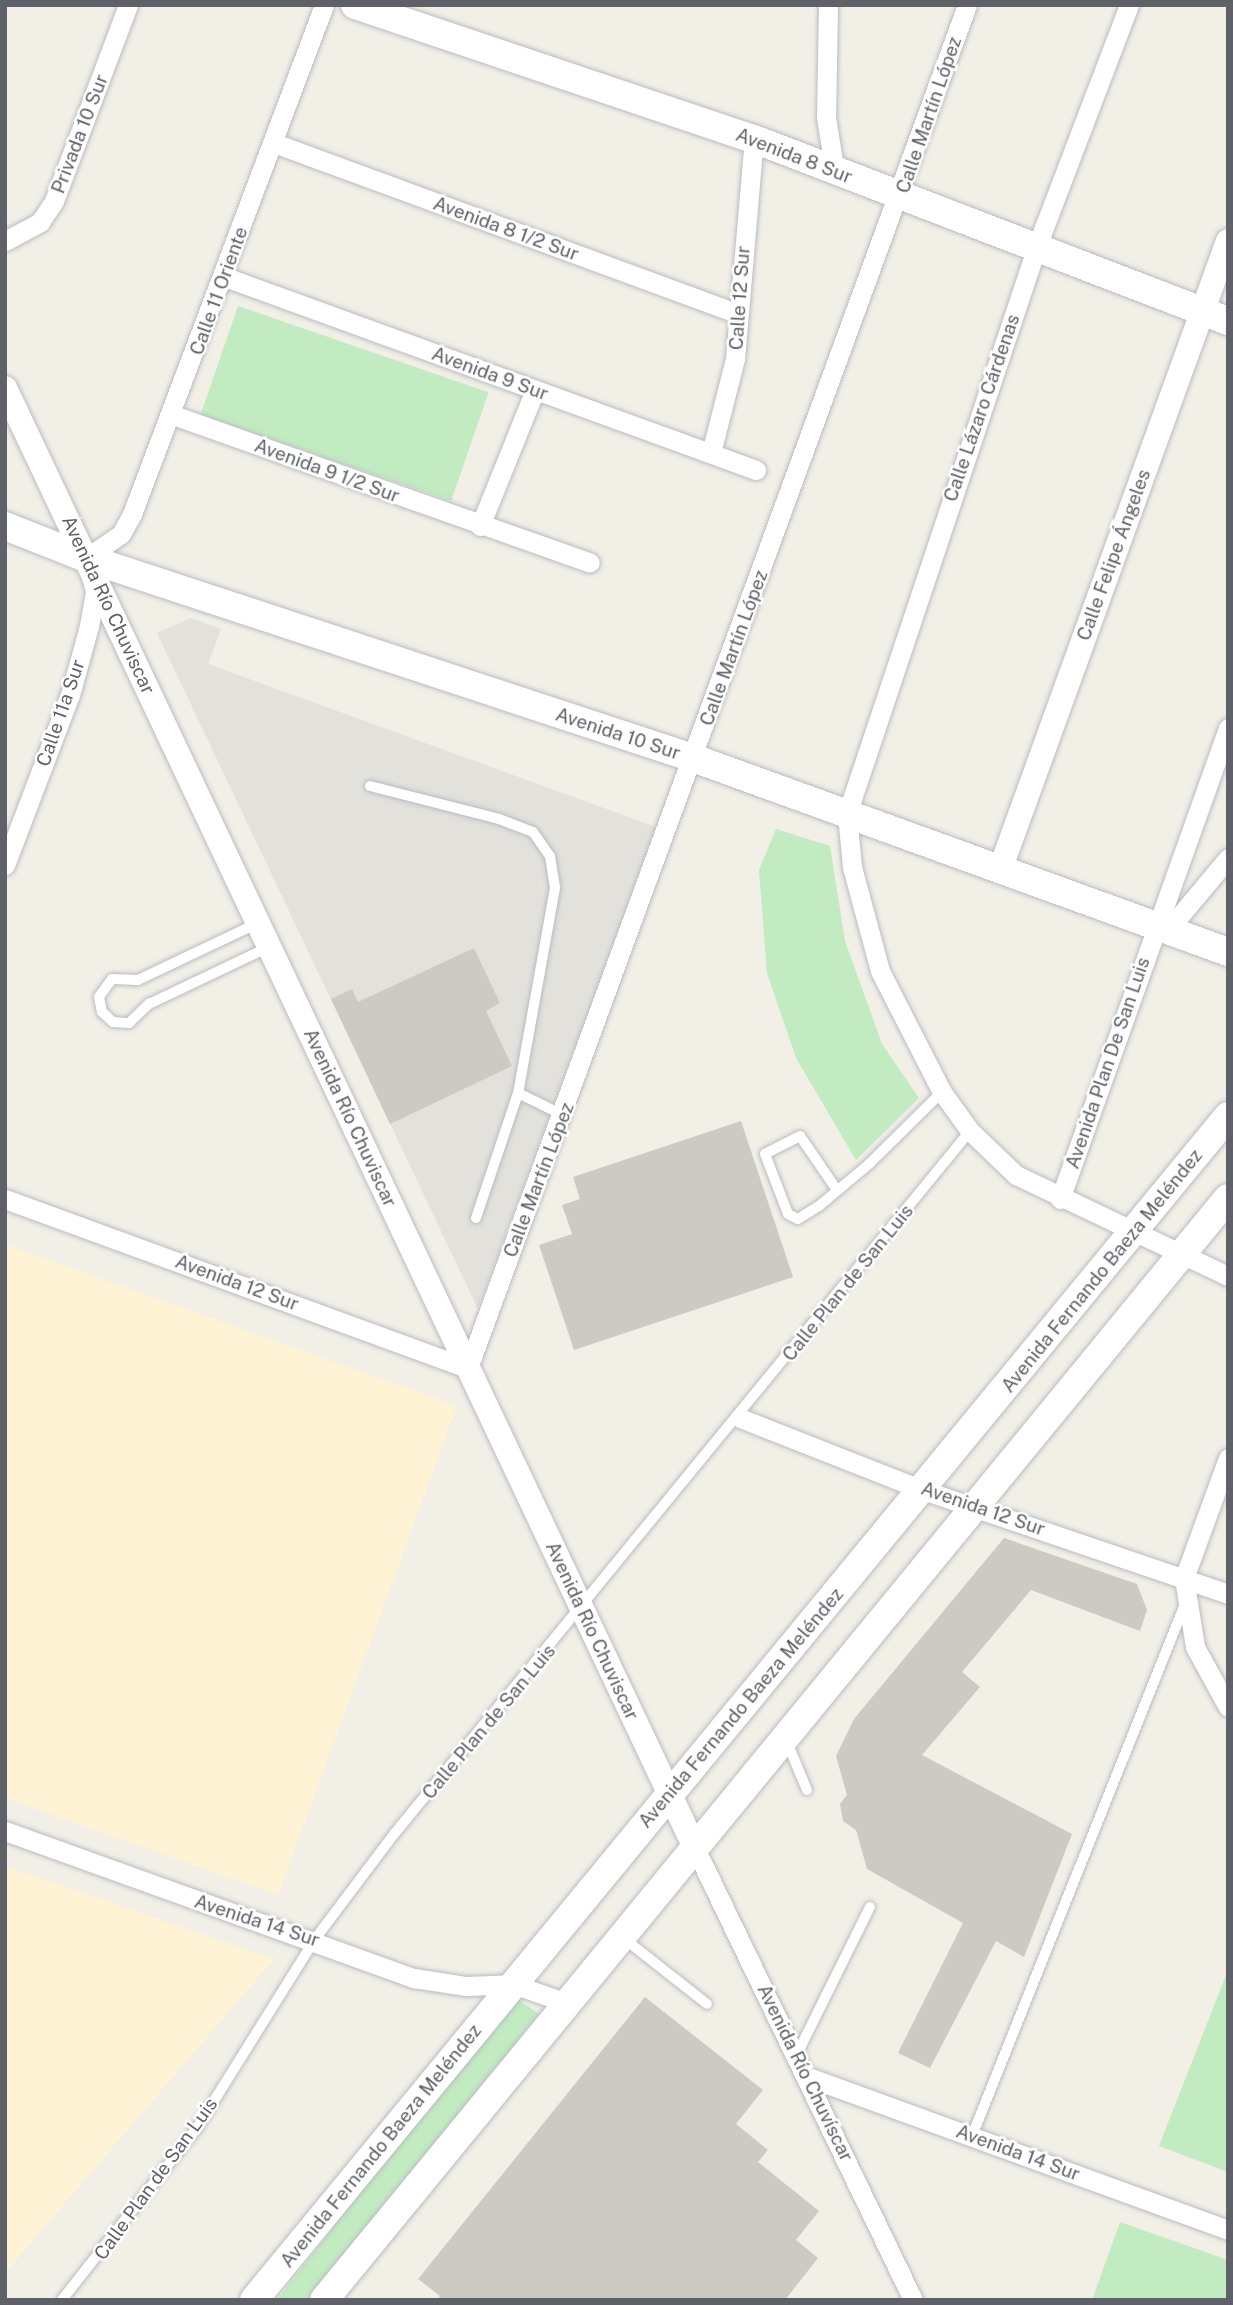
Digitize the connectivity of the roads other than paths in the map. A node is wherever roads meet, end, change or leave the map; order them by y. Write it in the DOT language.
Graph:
graph roads {
  1 [pos="128,5"];
  2 [pos="324,5"];
  3 [pos="355,5"];
  4 [pos="967,5"];
  5 [pos="1129,5"];
  6 [pos="826,6"];
  7 [pos="754,139"];
  8 [pos="274,143"];
  9 [pos="835,173"];
  10 [pos="901,198"];
  11 [pos="5,241"];
  12 [pos="1228,241"];
  13 [pos="1036,249"];
  14 [pos="225,276"];
  15 [pos="737,314"];
  16 [pos="1215,317"];
  17 [pos="5,388"];
  18 [pos="535,390"];
  19 [pos="173,415"];
  20 [pos="711,453"];
  21 [pos="756,470"];
  22 [pos="5,526"];
  23 [pos="480,526"];
  24 [pos="86,558"];
  25 [pos="590,563"];
  26 [pos="1228,728"];
  27 [pos="693,758"];
  28 [pos="370,786"];
  29 [pos="847,814"];
  30 [pos="1228,858"];
  31 [pos="5,865"];
  32 [pos="1000,870"];
  33 [pos="258,923"];
  34 [pos="1161,928"];
  35 [pos="269,947"];
  36 [pos="1228,953"];
  37 [pos="942,1092"];
  38 [pos="518,1093"];
  39 [pos="564,1115"];
  40 [pos="1228,1116"];
  41 [pos="970,1131"];
  42 [pos="837,1190"];
  43 [pos="1228,1198"];
  44 [pos="5,1199"];
  45 [pos="1060,1199"];
  46 [pos="476,1218"];
  47 [pos="1133,1235"];
  48 [pos="1181,1256"];
  49 [pos="1228,1276"];
  50 [pos="468,1368"];
  51 [pos="740,1418"];
  52 [pos="1228,1458"];
  53 [pos="923,1490"];
  54 [pos="975,1507"];
  55 [pos="1184,1578"];
  56 [pos="1228,1594"];
  57 [pos="1185,1604"];
  58 [pos="582,1610"];
  59 [pos="1228,1707"];
  60 [pos="785,1738"];
  61 [pos="807,1790"];
  62 [pos="670,1794"];
  63 [pos="5,1831"];
  64 [pos="695,1848"];
  65 [pos="870,1907"];
  66 [pos="622,1937"];
  67 [pos="316,1939"];
  68 [pos="513,1984"];
  69 [pos="567,2003"];
  70 [pos="707,2004"];
  71 [pos="797,2054"];
  72 [pos="808,2077"];
  73 [pos="972,2136"];
  74 [pos="1228,2230"];
  75 [pos="62,2300"];
  76 [pos="254,2300"];
  77 [pos="324,2300"];
  78 [pos="913,2300"];
  1 -- 11 [label="street, Privada 10 Sur"];
  2 -- 8 [label="street, Calle 11 Oriente"];
  3 -- 7 [label="main road, Avenida 8 Sur"];
  4 -- 10 [label="street, Calle Martín López"];
  5 -- 13 [label="street, Calle Lázaro Cárdenas"];
  6 -- 9 [label="street"];
  7 -- 9 [label="main road, Avenida 8 Sur"];
  7 -- 15 [label="street, Calle 12 Sur"];
  8 -- 14 [label="street, Calle 11 Oriente"];
  8 -- 15 [label="street, Avenida 8 1/2 Sur"];
  9 -- 10 [label="main road, Avenida 8 Sur"];
  10 -- 13 [label="main road, Avenida 8 Sur"];
  10 -- 27 [label="street, Calle Martín López"];
  12 -- 16 [label="street, Calle Felipe Ángeles"];
  13 -- 16 [label="main road, Avenida 8 Sur"];
  13 -- 29 [label="street, Calle Lázaro Cárdenas"];
  14 -- 18 [label="street, Avenida 9 Sur"];
  14 -- 19 [label="street, Calle 11 Oriente"];
  15 -- 20 [label="street, Calle 12 Sur"];
  16 -- 32 [label="street, Calle Felipe Ángeles"];
  17 -- 24 [label="street, Avenida Río Chuviscar"];
  18 -- 20 [label="street, Avenida 9 Sur"];
  18 -- 23 [label="street"];
  19 -- 23 [label="street, Avenida 9 1/2 Sur"];
  19 -- 24 [label="street, Calle 11 Oriente"];
  20 -- 21 [label="street, Avenida 9 Sur"];
  22 -- 24 [label="main road, Avenida 10 Sur"];
  23 -- 25 [label="street, Avenida 9 1/2 Sur"];
  24 -- 27 [label="main road, Avenida 10 Sur"];
  24 -- 31 [label="street, Calle 11a Sur"];
  24 -- 33 [label="street, Avenida Río Chuviscar"];
  26 -- 34 [label="street, Avenida Plan De San Luis"];
  27 -- 29 [label="main road, Avenida 10 Sur"];
  27 -- 39 [label="street, Calle Martín López"];
  28 -- 38 [label="lane"];
  29 -- 32 [label="main road, Avenida 10 Sur"];
  29 -- 37 [label="street"];
  30 -- 34 [label="street"];
  32 -- 34 [label="main road, Avenida 10 Sur"];
  33 -- 35 [label="street, Avenida Río Chuviscar"];
  33 -- 35 [label="lane"];
  34 -- 36 [label="main road, Avenida 10 Sur"];
  34 -- 45 [label="street, Avenida Plan De San Luis"];
  35 -- 50 [label="street, Avenida Río Chuviscar"];
  37 -- 41 [label="street"];
  37 -- 42 [label="lane"];
  38 -- 39 [label="lane"];
  38 -- 46 [label="lane"];
  39 -- 50 [label="street, Calle Martín López"];
  40 -- 47 [label="main road, Avenida Fernando Baeza Meléndez"];
  41 -- 45 [label="street"];
  41 -- 51 [label="lane, Calle Plan de San Luis"];
  42 -- 42 [label="lane"];
  43 -- 48 [label="main road"];
  44 -- 50 [label="street, Avenida 12 Sur"];
  45 -- 47 [label="street"];
  47 -- 48 [label="street"];
  47 -- 53 [label="main road, Avenida Fernando Baeza Meléndez"];
  48 -- 49 [label="street"];
  48 -- 54 [label="main road"];
  50 -- 58 [label="street, Avenida Río Chuviscar"];
  51 -- 53 [label="street, Avenida 12 Sur"];
  51 -- 58 [label="lane, Calle Plan de San Luis"];
  52 -- 55 [label="street"];
  53 -- 54 [label="street, Avenida 12 Sur"];
  53 -- 62 [label="main road, Avenida Fernando Baeza Meléndez"];
  54 -- 55 [label="street, Avenida 12 Sur"];
  54 -- 60 [label="main road"];
  55 -- 56 [label="street, Avenida 12 Sur"];
  55 -- 57 [label="street"];
  57 -- 59 [label="street"];
  57 -- 73 [label="lane"];
  58 -- 62 [label="street, Avenida Río Chuviscar"];
  58 -- 67 [label="lane, Calle Plan de San Luis"];
  60 -- 61 [label="lane"];
  60 -- 64 [label="main road"];
  62 -- 64 [label="street, Avenida Río Chuviscar"];
  62 -- 68 [label="main road, Avenida Fernando Baeza Meléndez"];
  63 -- 67 [label="street, Avenida 14 Sur"];
  64 -- 66 [label="main road"];
  64 -- 71 [label="street, Avenida Río Chuvíscar"];
  65 -- 71 [label="lane"];
  66 -- 69 [label="main road"];
  66 -- 70 [label="lane"];
  67 -- 68 [label="street, Avenida 14 Sur"];
  67 -- 75 [label="lane, Calle Plan de San Luis"];
  68 -- 69 [label="street"];
  68 -- 76 [label="main road, Avenida Fernando Baeza Meléndez"];
  69 -- 77 [label="main road"];
  71 -- 72 [label="street, Avenida Río Chuvíscar"];
  72 -- 73 [label="street, Avenida 14 Sur"];
  72 -- 78 [label="street, Avenida Río Chuvíscar"];
  73 -- 74 [label="street, Avenida 14 Sur"];
}
